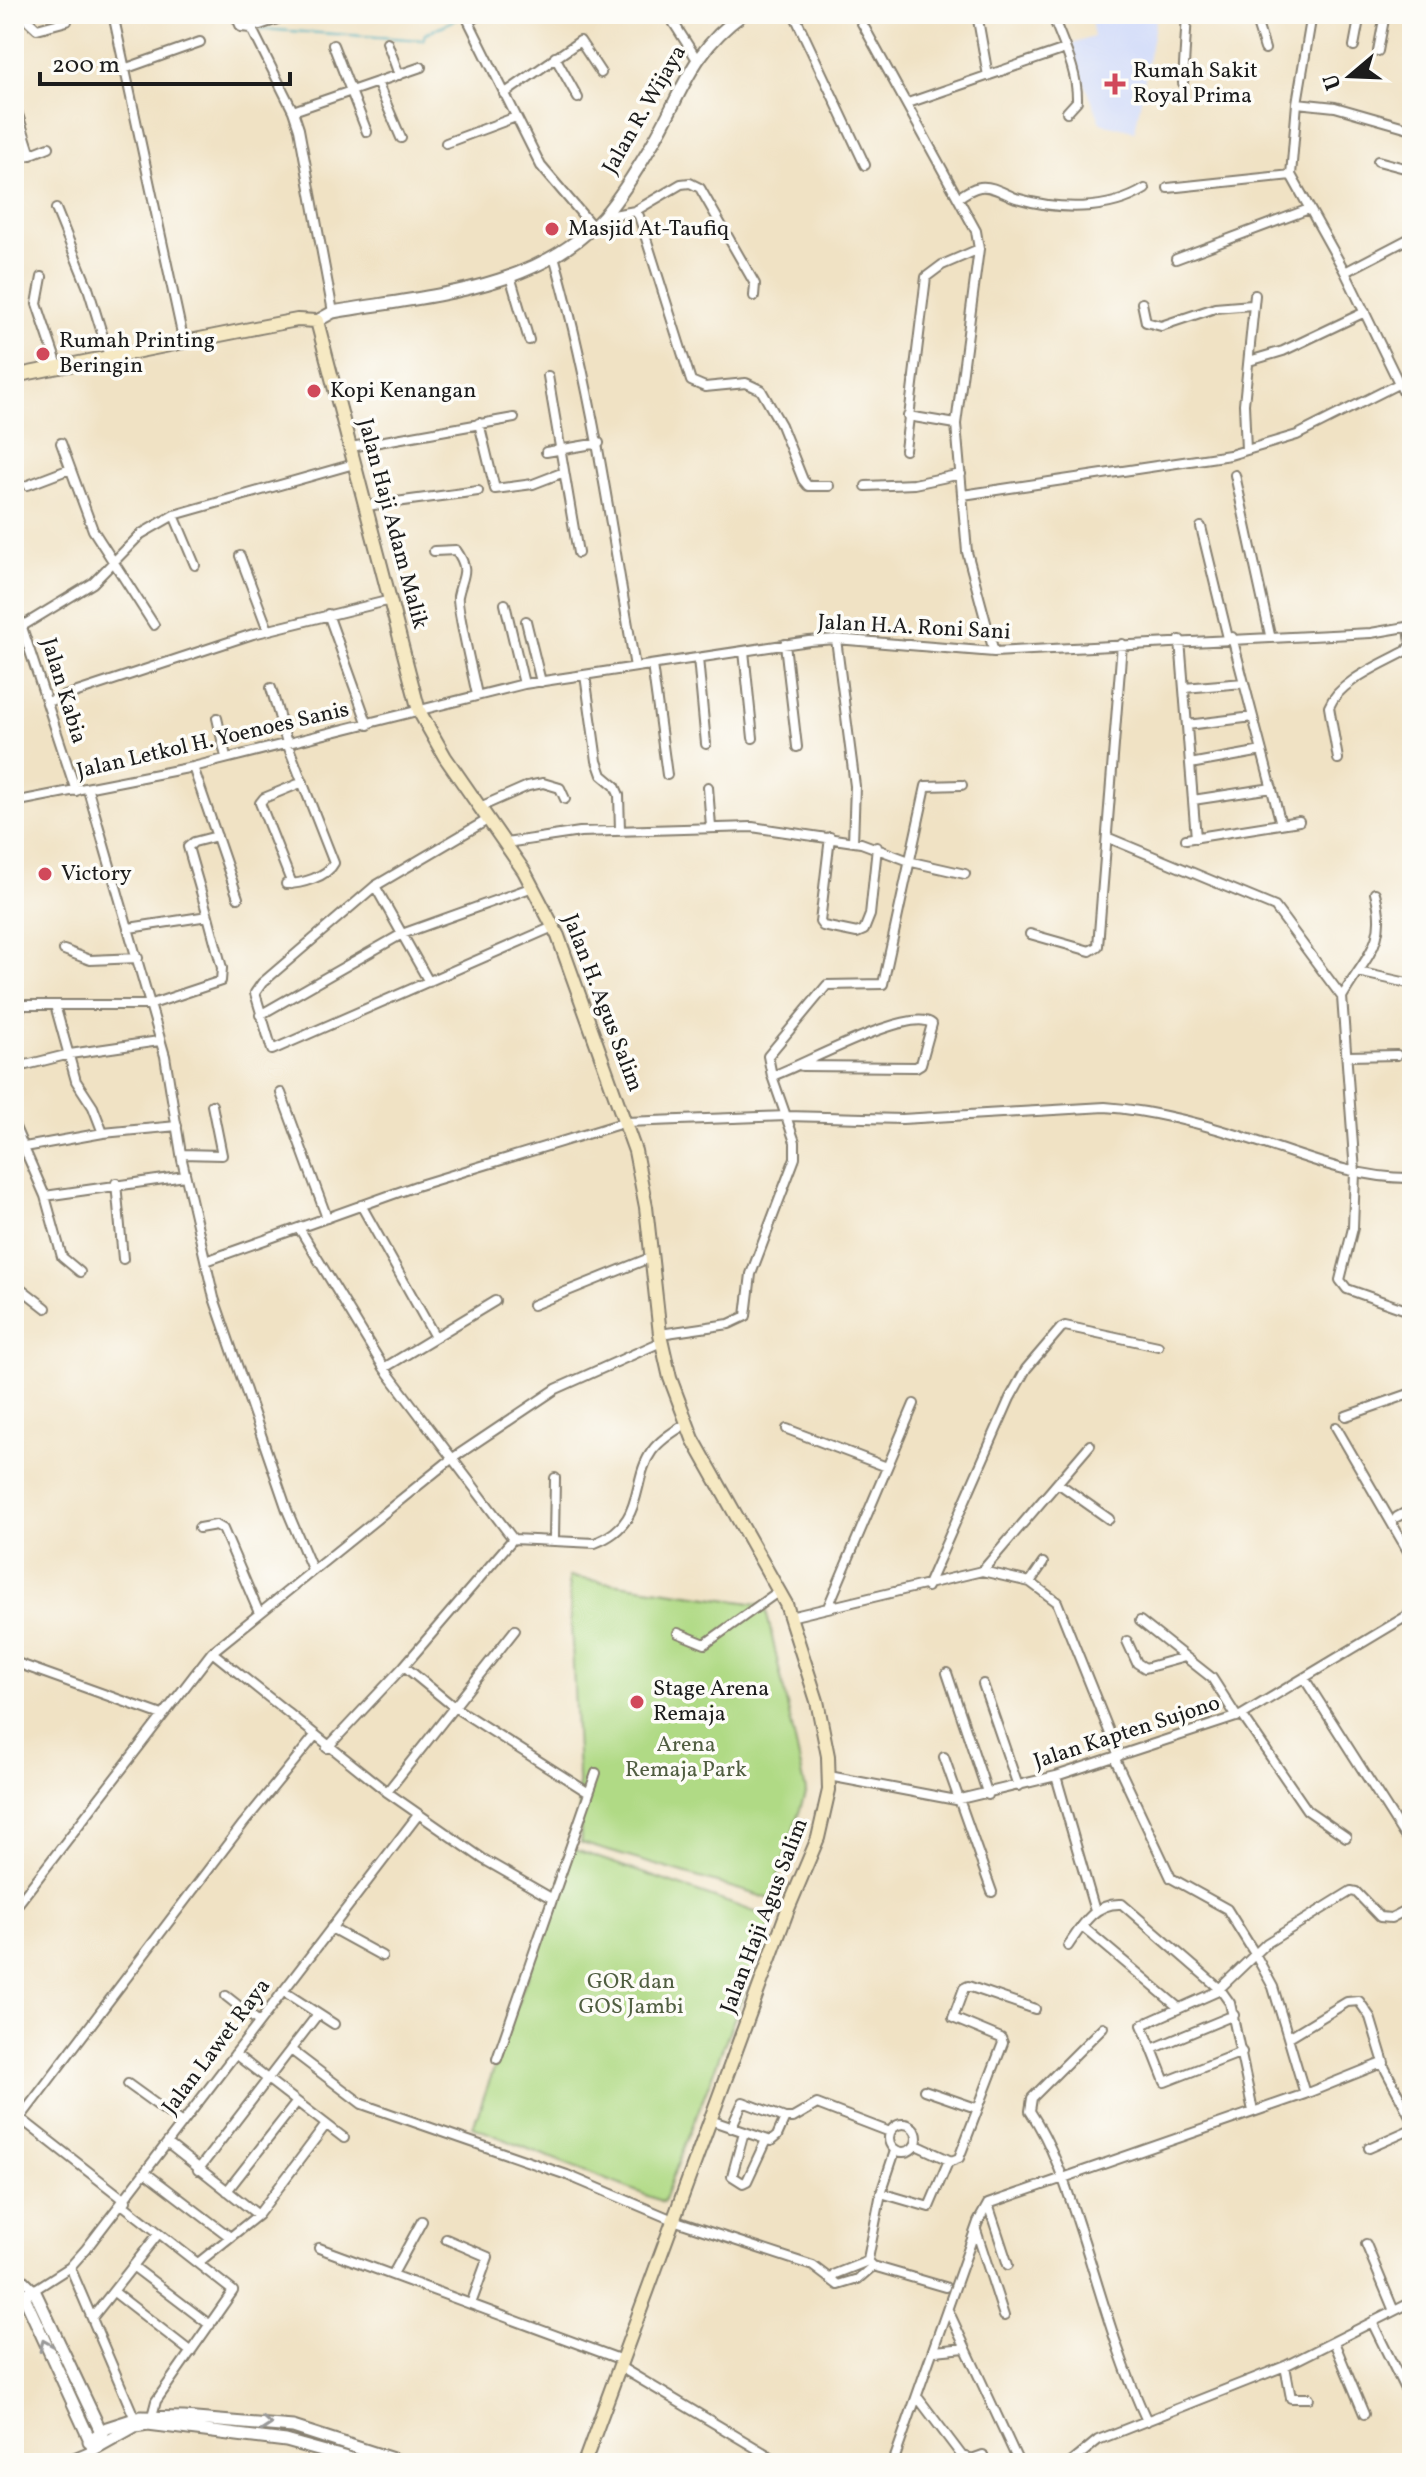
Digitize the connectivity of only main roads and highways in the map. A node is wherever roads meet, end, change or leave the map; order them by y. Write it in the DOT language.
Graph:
graph roads {
  1 [pos="14,376"];
  2 [pos="419,711"];
  3 [pos="661,1338"];
  4 [pos="584,2463"];
  1 -- 2 [label="main road, Jalan Haji Adam Malik"];
  2 -- 3 [label="main road, Jalan H. Agus Salim"];
  3 -- 4 [label="main road, Jalan Haji Agus Salim"];
}
